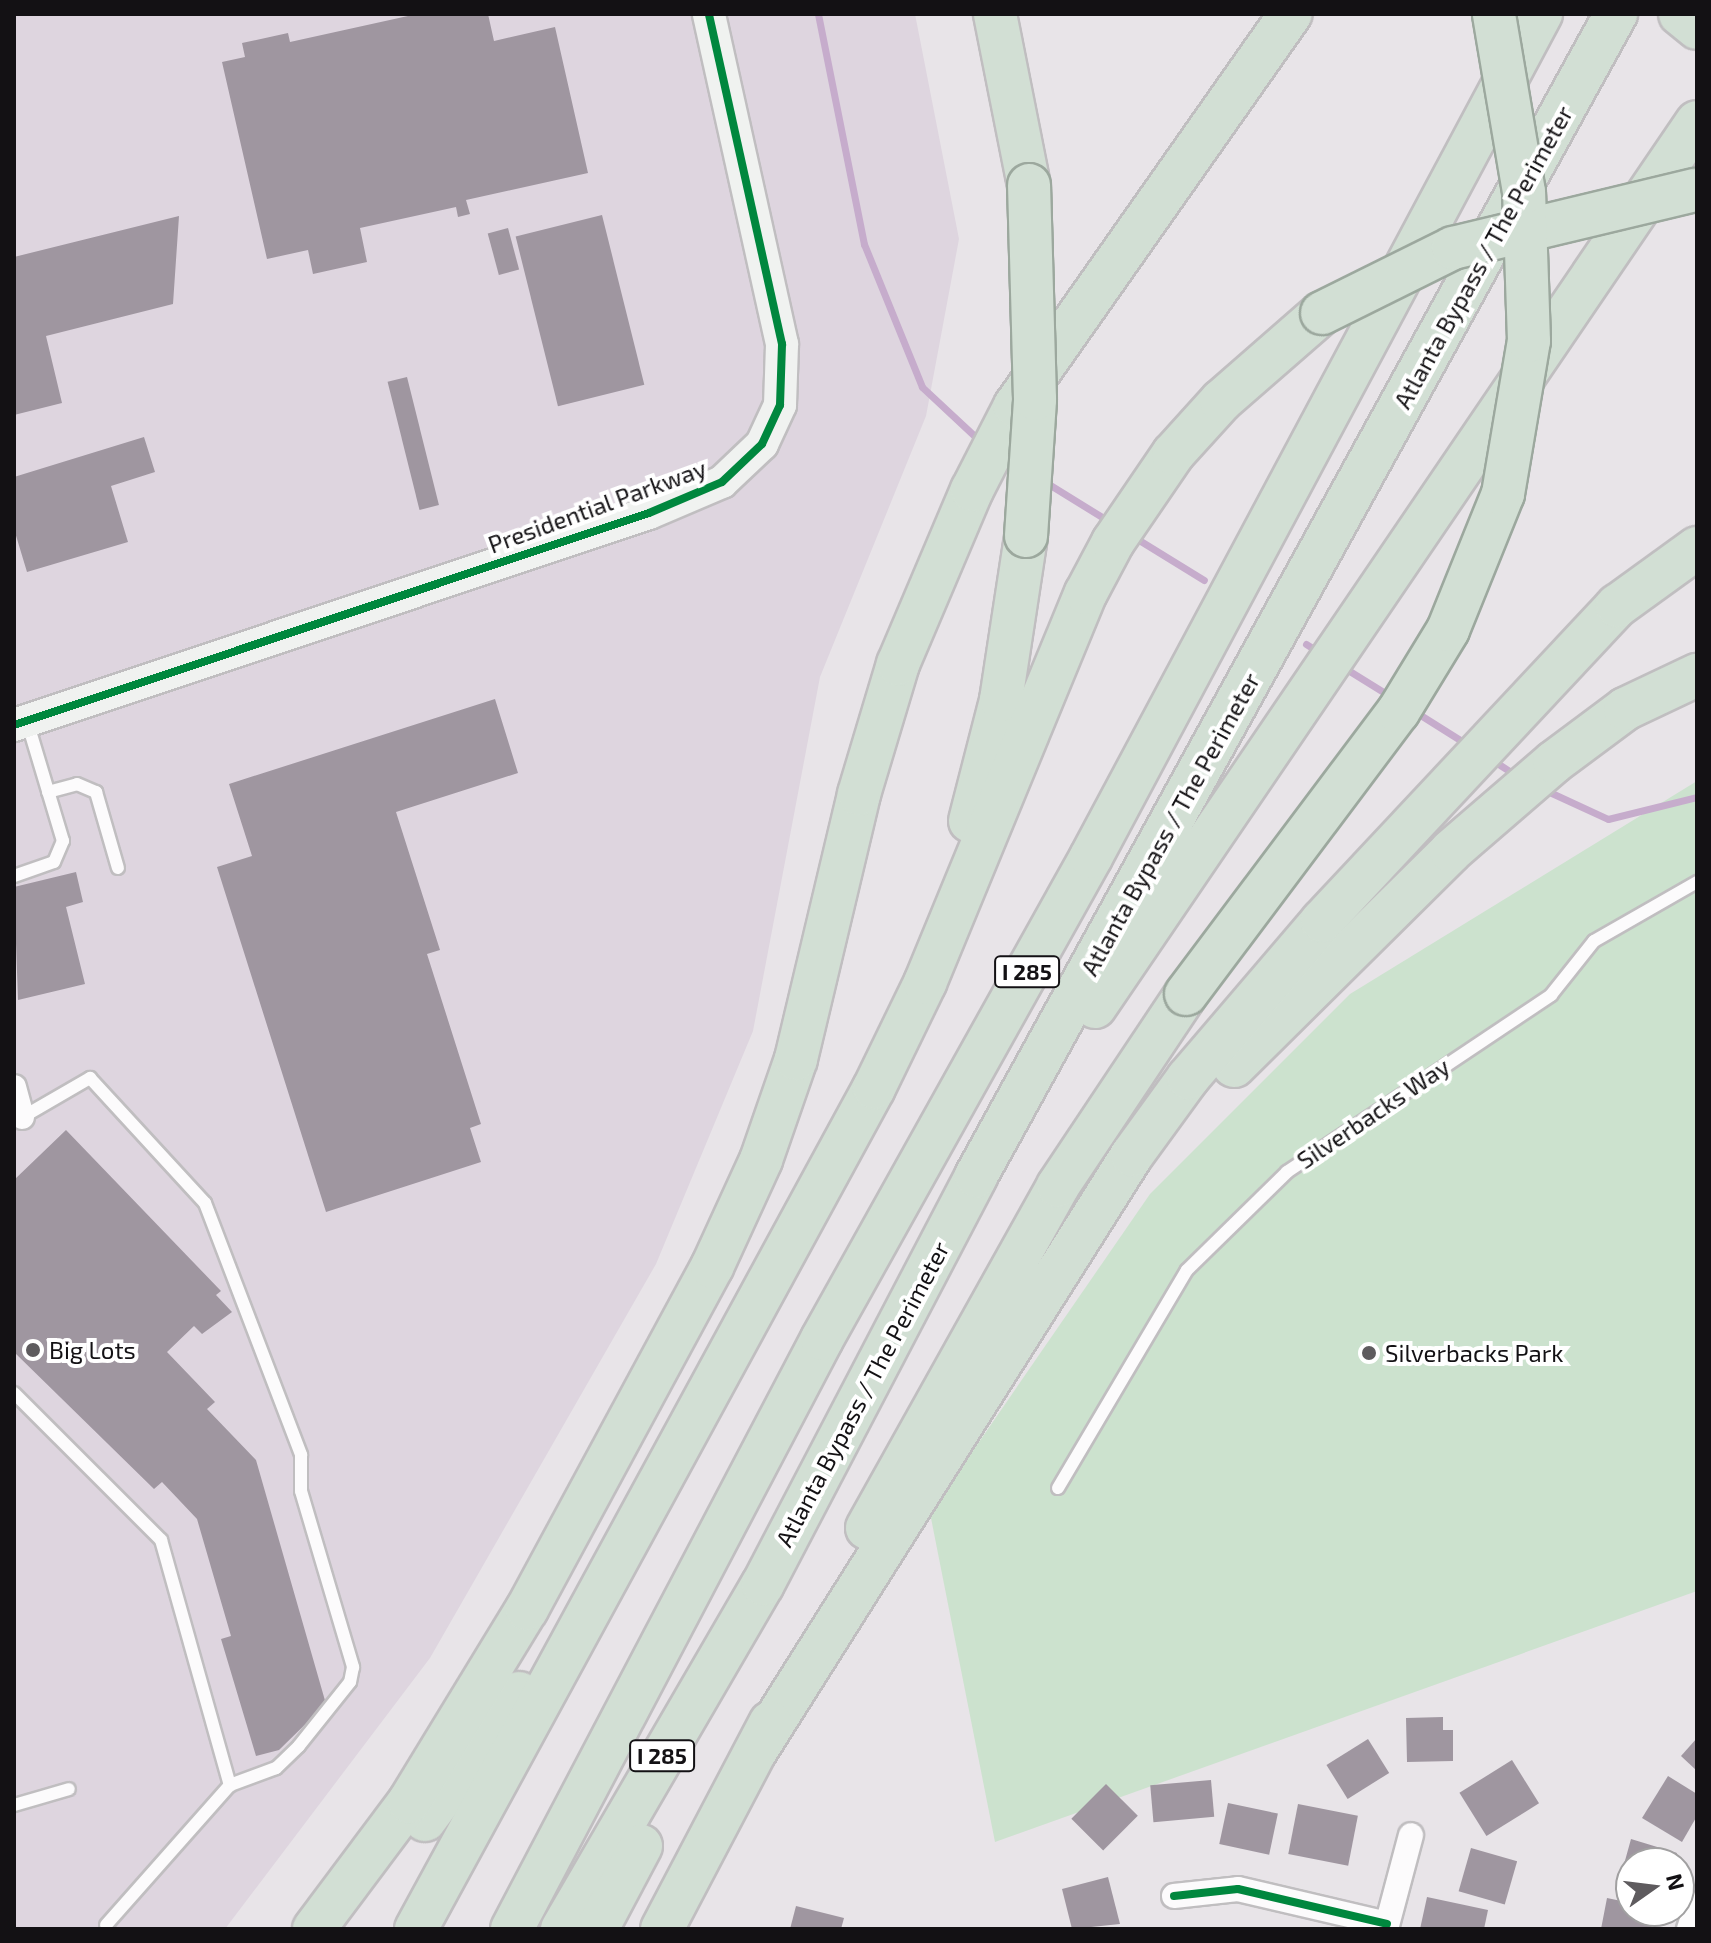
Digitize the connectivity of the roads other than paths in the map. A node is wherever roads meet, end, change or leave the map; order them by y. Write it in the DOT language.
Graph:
graph roads {
  1 [pos="709,14"];
  2 [pos="995,14"];
  3 [pos="1290,14"];
  4 [pos="1494,14"];
  5 [pos="1530,14"];
  6 [pos="1541,14"];
  7 [pos="1616,14"];
  8 [pos="1680,14"];
  9 [pos="1697,28"];
  10 [pos="1697,122"];
  11 [pos="1696,190"];
  12 [pos="1440,198"];
  13 [pos="1697,548"];
  14 [pos="1697,675"];
  15 [pos="20,723"];
  16 [pos="48,792"];
  17 [pos="118,868"];
  18 [pos="14,876"];
  19 [pos="1697,882"];
  20 [pos="14,1087"];
  21 [pos="874,1088"];
  22 [pos="18,1118"];
  23 [pos="976,1176"];
  24 [pos="1043,1299"];
  25 [pos="14,1393"];
  26 [pos="1058,1488"];
  27 [pos="618,1556"];
  28 [pos="763,1584"];
  29 [pos="757,1749"];
  30 [pos="230,1785"];
  31 [pos="69,1789"];
  32 [pos="14,1805"];
  33 [pos="1411,1835"];
  34 [pos="1174,1896"];
  35 [pos="1697,1904"];
  36 [pos="106,1925"];
  37 [pos="1386,1926"];
  38 [pos="314,1929"];
  39 [pos="340,1929"];
  40 [pos="416,1929"];
  41 [pos="512,1929"];
  42 [pos="562,1929"];
  43 [pos="597,1929"];
  44 [pos="662,1929"];
  45 [pos="1689,1929"];
  1 -- 15 [label="street, Presidential Parkway"];
  2 -- 21 [label="highway, bridge"];
  3 -- 38 [label="highway"];
  4 -- 29 [label="highway, bridge"];
  5 -- 12 [label="highway"];
  6 -- 12 [label="highway, I 285"];
  7 -- 23 [label="highway, Atlanta Bypass / The Perimeter / I 285"];
  8 -- 9 [label="highway"];
  10 -- 23 [label="highway"];
  11 -- 21 [label="highway, bridge"];
  12 -- 41 [label="highway, I 285"];
  13 -- 24 [label="highway"];
  14 -- 24 [label="highway"];
  15 -- 16 [label="lane"];
  16 -- 17 [label="lane"];
  16 -- 18 [label="lane"];
  19 -- 26 [label="lane, Silverbacks Way"];
  20 -- 22 [label="street"];
  21 -- 27 [label="highway"];
  22 -- 30 [label="lane"];
  23 -- 28 [label="highway, Atlanta Bypass / The Perimeter / I 285"];
  24 -- 29 [label="highway"];
  25 -- 30 [label="lane"];
  27 -- 39 [label="highway"];
  27 -- 40 [label="highway"];
  28 -- 42 [label="highway, Atlanta Bypass / The Perimeter / I 285"];
  28 -- 43 [label="highway"];
  29 -- 44 [label="highway"];
  30 -- 36 [label="lane"];
  31 -- 32 [label="lane"];
  33 -- 37 [label="street"];
  34 -- 37 [label="street"];
  35 -- 45 [label="street"];
}
